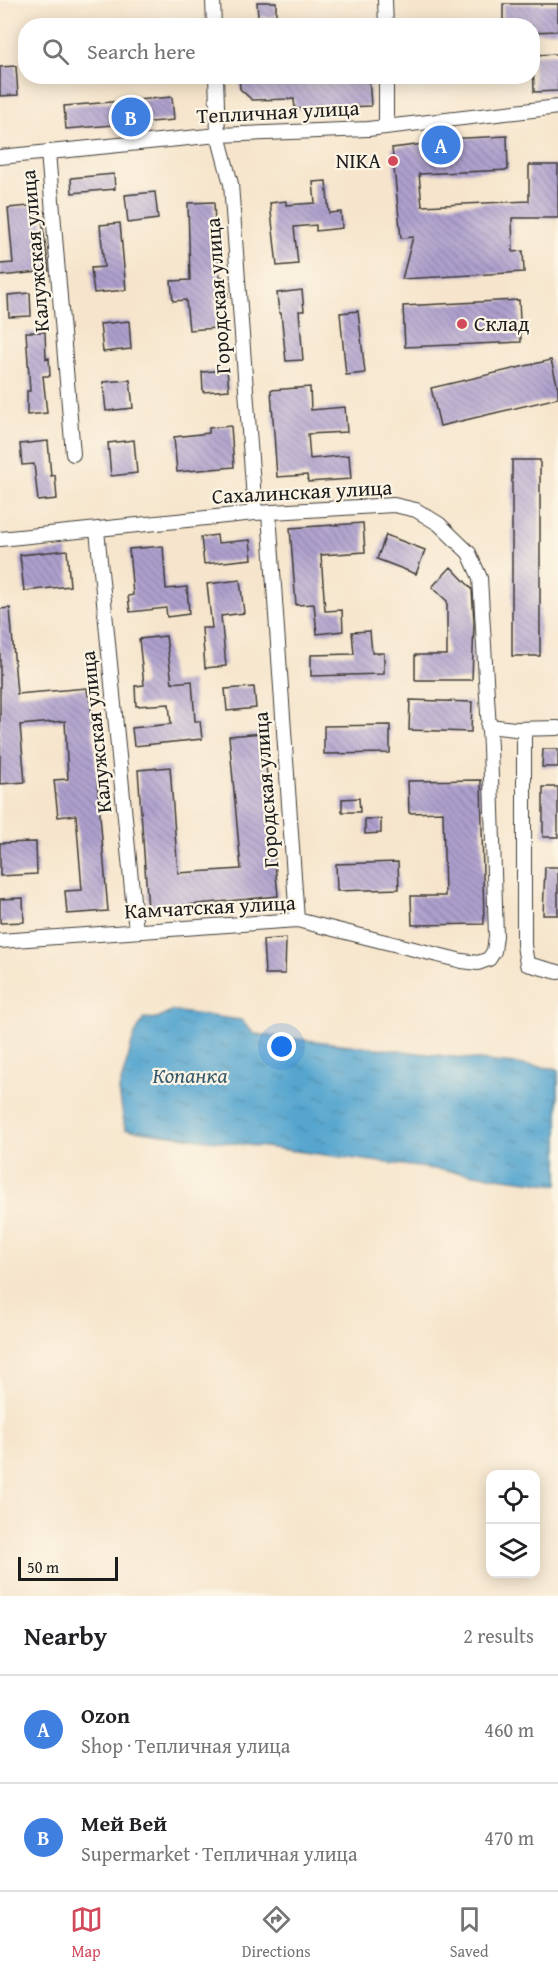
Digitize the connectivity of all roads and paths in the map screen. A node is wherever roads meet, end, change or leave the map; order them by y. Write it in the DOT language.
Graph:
graph roads {
  1 [pos="213,0"];
  2 [pos="385,0"];
  3 [pos="214,18"];
  4 [pos="386,18"];
  5 [pos="216,84"];
  6 [pos="386,84"];
  7 [pos="558,107"];
  8 [pos="386,126"];
  9 [pos="219,135"];
  10 [pos="48,152"];
  11 [pos="0,157"];
  12 [pos="72,454"];
  13 [pos="262,513"];
  14 [pos="97,530"];
  15 [pos="0,539"];
  16 [pos="488,726"];
  17 [pos="558,728"];
  18 [pos="525,729"];
  19 [pos="297,920"];
  20 [pos="136,931"];
  21 [pos="0,941"];
  22 [pos="489,959"];
  23 [pos="558,972"];
  1 -- 3 [label="street"];
  2 -- 4 [label="street"];
  5 -- 9 [label="street, Городская улица"];
  6 -- 8 [label="street"];
  7 -- 8 [label="street, Тепличная улица"];
  8 -- 9 [label="street, Тепличная улица"];
  9 -- 10 [label="street, Тепличная улица"];
  9 -- 13 [label="street, Городская улица"];
  10 -- 11 [label="street, Тепличная улица"];
  10 -- 12 [label="street, Калужская улица"];
  13 -- 14 [label="street, Сахалинская улица"];
  13 -- 16 [label="street, Сахалинская улица"];
  13 -- 19 [label="street, Городская улица"];
  14 -- 15 [label="street, Сахалинская улица"];
  14 -- 20 [label="street, Калужская улица"];
  16 -- 18 [label="street"];
  16 -- 22 [label="street, Сахалинская улица"];
  17 -- 18 [label="street"];
  18 -- 23 [label="street"];
  19 -- 20 [label="street, Камчатская улица"];
  19 -- 22 [label="street, Камчатская улица"];
  20 -- 21 [label="street, Камчатская улица"];
}
